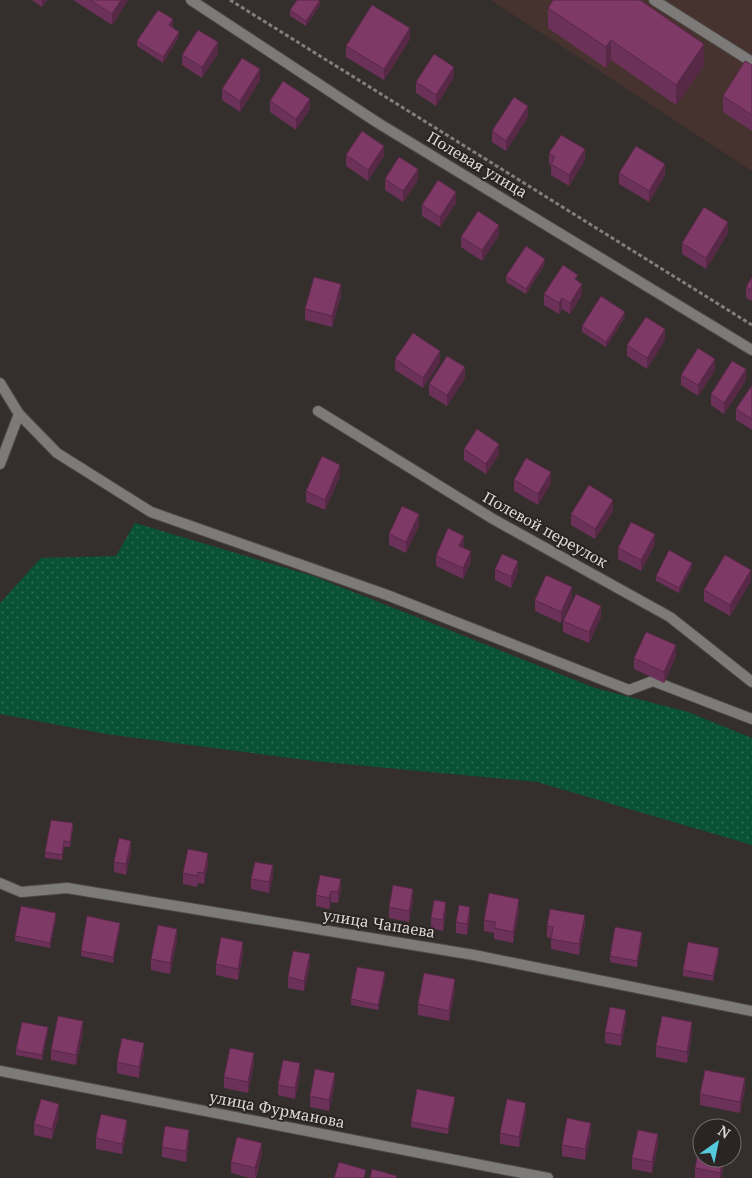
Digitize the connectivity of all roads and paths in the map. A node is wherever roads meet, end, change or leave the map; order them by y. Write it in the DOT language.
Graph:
graph roads {
  1 [pos="191,0"];
  2 [pos="230,0"];
  3 [pos="654,0"];
  4 [pos="752,62"];
  5 [pos="752,325"];
  6 [pos="752,350"];
  7 [pos="0,383"];
  8 [pos="318,411"];
  9 [pos="18,414"];
  10 [pos="0,464"];
  11 [pos="752,682"];
  12 [pos="752,719"];
  13 [pos="0,883"];
  14 [pos="752,1011"];
  15 [pos="0,1071"];
  16 [pos="548,1178"];
  1 -- 6 [label="street, Полевая улица"];
  2 -- 5 [label="path"];
  3 -- 4 [label="street"];
  7 -- 9 [label="street"];
  8 -- 11 [label="street, Полевой переулок"];
  9 -- 10 [label="street"];
  9 -- 12 [label="street"];
  13 -- 14 [label="street, улица Чапаева"];
  15 -- 16 [label="street, улица Фурманова"];
}
